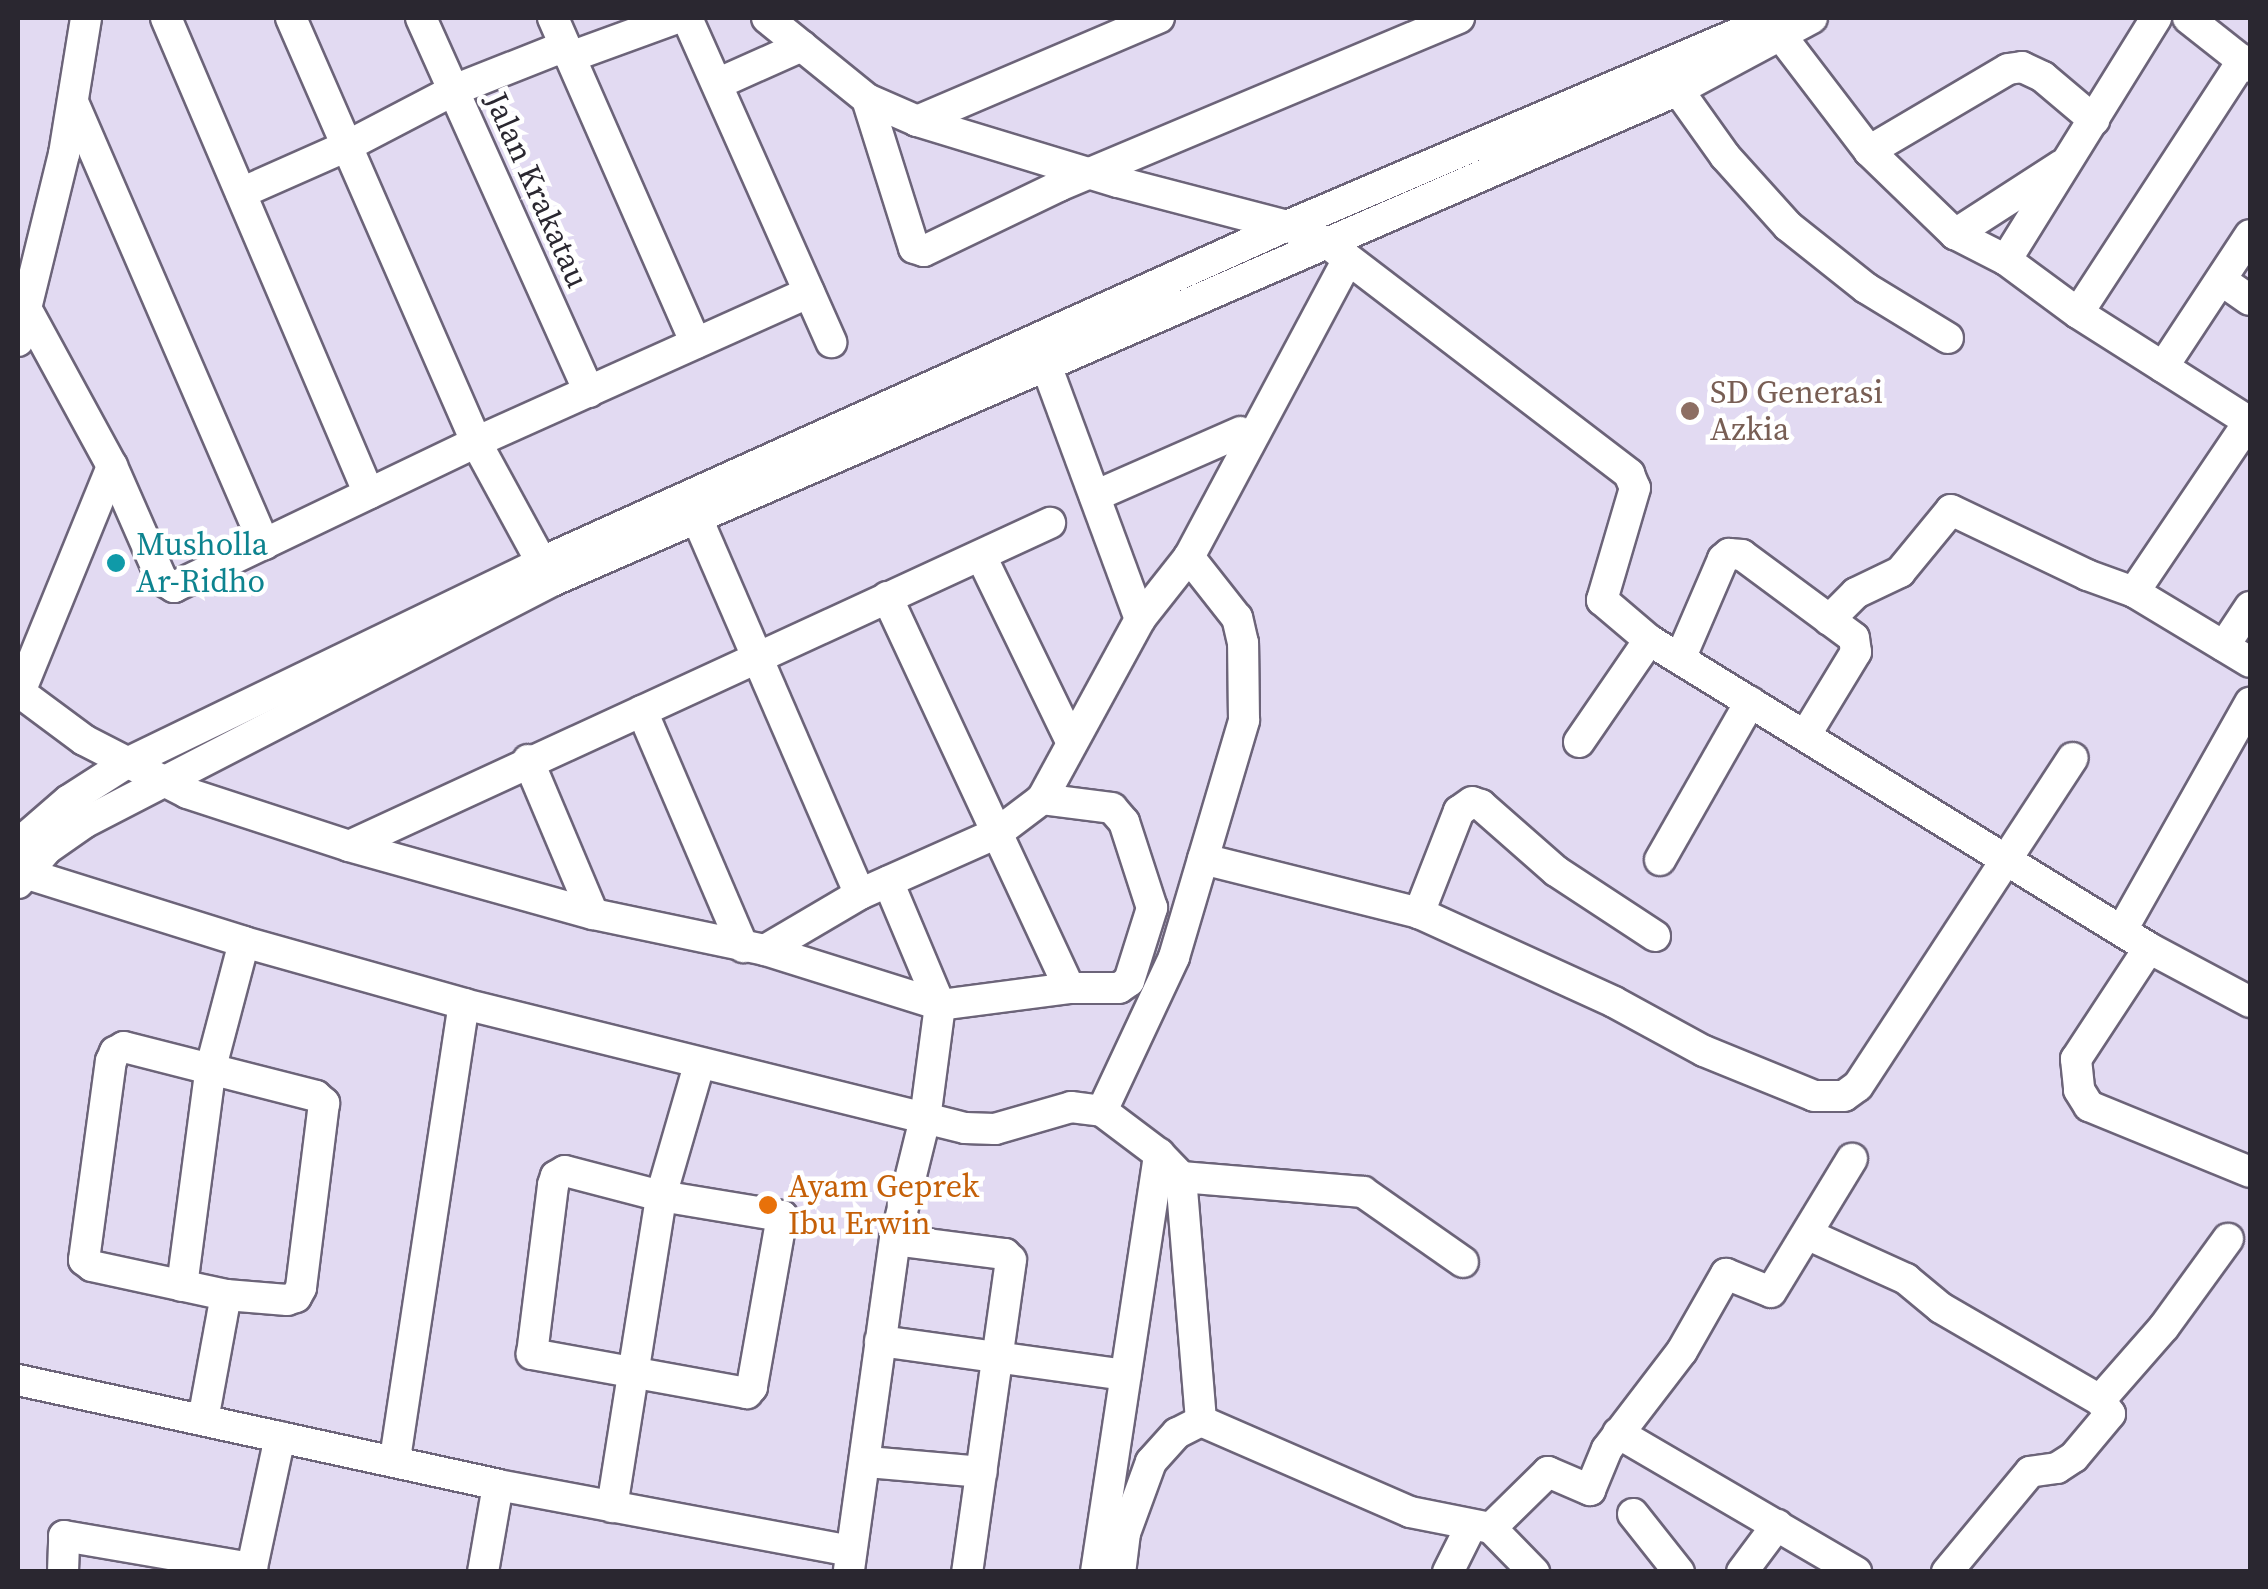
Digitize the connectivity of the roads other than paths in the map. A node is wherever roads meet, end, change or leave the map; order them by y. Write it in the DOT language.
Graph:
graph roads {
  1 [pos="86,18"];
  2 [pos="166,18"];
  3 [pos="291,18"];
  4 [pos="421,18"];
  5 [pos="553,18"];
  6 [pos="677,18"];
  7 [pos="687,18"];
  8 [pos="766,18"];
  9 [pos="1159,18"];
  10 [pos="1459,18"];
  11 [pos="1812,18"];
  12 [pos="2156,18"];
  13 [pos="2188,18"];
  14 [pos="1773,23"];
  15 [pos="802,46"];
  16 [pos="568,51"];
  17 [pos="2246,64"];
  18 [pos="716,84"];
  19 [pos="454,90"];
  20 [pos="1678,90"];
  21 [pos="868,99"];
  22 [pos="73,102"];
  23 [pos="2094,120"];
  24 [pos="918,121"];
  25 [pos="347,146"];
  26 [pos="1869,151"];
  27 [pos="2066,162"];
  28 [pos="1088,173"];
  29 [pos="241,193"];
  30 [pos="1288,226"];
  31 [pos="1956,234"];
  32 [pos="2250,236"];
  33 [pos="1337,252"];
  34 [pos="2006,260"];
  35 [pos="2221,280"];
  36 [pos="809,292"];
  37 [pos="2250,300"];
  38 [pos="2078,313"];
  39 [pos="23,327"];
  40 [pos="1948,338"];
  41 [pos="831,342"];
  42 [pos="696,343"];
  43 [pos="1046,365"];
  44 [pos="2163,368"];
  45 [pos="588,392"];
  46 [pos="2250,421"];
  47 [pos="1241,432"];
  48 [pos="476,442"];
  49 [pos="112,466"];
  50 [pos="369,494"];
  51 [pos="1095,496"];
  52 [pos="693,506"];
  53 [pos="1050,523"];
  54 [pos="264,544"];
  55 [pos="981,556"];
  56 [pos="1189,557"];
  57 [pos="547,571"];
  58 [pos="2134,592"];
  59 [pos="886,598"];
  60 [pos="2250,607"];
  61 [pos="1140,619"];
  62 [pos="1828,620"];
  63 [pos="1649,640"];
  64 [pos="2224,646"];
  65 [pos="757,655"];
  66 [pos="1680,659"];
  67 [pos="2250,662"];
  68 [pos="19,691"];
  69 [pos="1750,702"];
  70 [pos="2250,703"];
  71 [pos="642,711"];
  72 [pos="1805,736"];
  73 [pos="1072,741"];
  74 [pos="1580,742"];
  75 [pos="2073,758"];
  76 [pos="528,760"];
  77 [pos="125,764"];
  78 [pos="165,784"];
  79 [pos="1042,799"];
  80 [pos="998,834"];
  81 [pos="349,846"];
  82 [pos="2004,858"];
  83 [pos="1203,859"];
  84 [pos="1660,860"];
  85 [pos="19,868"];
  86 [pos="888,881"];
  87 [pos="860,894"];
  88 [pos="1418,913"];
  89 [pos="593,914"];
  90 [pos="2122,930"];
  91 [pos="1655,936"];
  92 [pos="244,942"];
  93 [pos="2149,948"];
  94 [pos="754,949"];
  95 [pos="1069,988"];
  96 [pos="2250,1002"];
  97 [pos="464,1004"];
  98 [pos="940,1005"];
  99 [pos="699,1066"];
  100 [pos="211,1067"];
  101 [pos="1102,1112"];
  102 [pos="925,1119"];
  103 [pos="1159,1154"];
  104 [pos="1852,1159"];
  105 [pos="2250,1172"];
  106 [pos="1181,1177"];
  107 [pos="661,1196"];
  108 [pos="1809,1235"];
  109 [pos="2228,1239"];
  110 [pos="895,1240"];
  111 [pos="1463,1262"];
  112 [pos="182,1286"];
  113 [pos="226,1296"];
  114 [pos="880,1341"];
  115 [pos="995,1357"];
  116 [pos="633,1374"];
  117 [pos="1126,1375"];
  118 [pos="18,1380"];
  119 [pos="2100,1400"];
  120 [pos="203,1420"];
  121 [pos="1201,1421"];
  122 [pos="1618,1432"];
  123 [pos="280,1437"];
  124 [pos="395,1459"];
  125 [pos="868,1462"];
  126 [pos="982,1472"];
  127 [pos="498,1485"];
  128 [pos="612,1507"];
  129 [pos="1633,1514"];
  130 [pos="1776,1525"];
  131 [pos="1481,1527"];
  132 [pos="850,1562"];
  133 [pos="252,1570"];
  134 [pos="64,1572"];
  135 [pos="483,1572"];
  136 [pos="967,1572"];
  137 [pos="1096,1572"];
  138 [pos="1120,1572"];
  139 [pos="1448,1572"];
  140 [pos="1534,1572"];
  141 [pos="1678,1572"];
  142 [pos="1742,1572"];
  143 [pos="1856,1572"];
  144 [pos="1947,1572"];
  1 -- 22 [label="street"];
  2 -- 29 [label="street"];
  3 -- 25 [label="street"];
  4 -- 19 [label="street, Jalan Krakatau"];
  5 -- 16 [label="street"];
  6 -- 16 [label="street"];
  7 -- 18 [label="street"];
  8 -- 15 [label="street"];
  9 -- 24 [label="street"];
  10 -- 28 [label="street"];
  11 -- 14 [label="street"];
  12 -- 23 [label="street"];
  13 -- 17 [label="street"];
  14 -- 20 [label="street"];
  14 -- 26 [label="street"];
  14 -- 30 [label="street"];
  15 -- 18 [label="street"];
  15 -- 21 [label="street"];
  16 -- 19 [label="street"];
  16 -- 42 [label="street"];
  17 -- 38 [label="street"];
  18 -- 36 [label="street"];
  19 -- 25 [label="street"];
  19 -- 45 [label="street, Jalan Krakatau"];
  20 -- 33 [label="street"];
  20 -- 40 [label="street"];
  21 -- 24 [label="street"];
  21 -- 28 [label="street"];
  22 -- 39 [label="street"];
  22 -- 54 [label="street"];
  23 -- 26 [label="street"];
  23 -- 27 [label="street"];
  24 -- 28 [label="street"];
  25 -- 29 [label="street"];
  25 -- 48 [label="street"];
  26 -- 31 [label="street"];
  27 -- 31 [label="street"];
  27 -- 34 [label="street"];
  28 -- 30 [label="street"];
  29 -- 50 [label="street"];
  30 -- 33 [label="street"];
  30 -- 52 [label="street"];
  31 -- 34 [label="street"];
  32 -- 35 [label="street"];
  33 -- 43 [label="street"];
  33 -- 56 [label="street"];
  33 -- 63 [label="street"];
  34 -- 38 [label="street"];
  35 -- 37 [label="street"];
  35 -- 44 [label="street"];
  36 -- 41 [label="street"];
  36 -- 42 [label="street"];
  38 -- 44 [label="street"];
  39 -- 49 [label="street"];
  42 -- 45 [label="street"];
  43 -- 51 [label="street"];
  43 -- 52 [label="street"];
  44 -- 46 [label="street"];
  45 -- 48 [label="street"];
  46 -- 58 [label="street"];
  47 -- 51 [label="street"];
  48 -- 50 [label="street"];
  48 -- 57 [label="street"];
  49 -- 54 [label="street"];
  49 -- 68 [label="street"];
  50 -- 54 [label="street"];
  51 -- 61 [label="street"];
  52 -- 57 [label="street"];
  52 -- 65 [label="street"];
  53 -- 55 [label="street"];
  55 -- 59 [label="street"];
  55 -- 73 [label="street"];
  56 -- 61 [label="street"];
  56 -- 83 [label="street"];
  57 -- 77 [label="street"];
  57 -- 78 [label="street"];
  58 -- 62 [label="street"];
  58 -- 64 [label="street"];
  59 -- 65 [label="street"];
  59 -- 80 [label="street"];
  60 -- 64 [label="street"];
  61 -- 73 [label="street"];
  62 -- 66 [label="street"];
  62 -- 72 [label="street"];
  63 -- 66 [label="street"];
  63 -- 74 [label="street"];
  64 -- 67 [label="street"];
  65 -- 71 [label="street"];
  65 -- 87 [label="street"];
  66 -- 69 [label="street"];
  68 -- 77 [label="street"];
  69 -- 72 [label="street"];
  69 -- 84 [label="street"];
  70 -- 90 [label="street"];
  71 -- 76 [label="street"];
  71 -- 94 [label="street"];
  72 -- 82 [label="street"];
  73 -- 79 [label="street"];
  75 -- 82 [label="street"];
  76 -- 81 [label="street"];
  76 -- 89 [label="street"];
  77 -- 78 [label="street"];
  77 -- 85 [label="street"];
  78 -- 81 [label="street"];
  78 -- 85 [label="street"];
  79 -- 80 [label="street"];
  79 -- 95 [label="street"];
  80 -- 86 [label="street"];
  80 -- 95 [label="street"];
  81 -- 89 [label="street"];
  82 -- 88 [label="street"];
  82 -- 90 [label="street"];
  83 -- 88 [label="street"];
  83 -- 101 [label="street"];
  85 -- 92 [label="street"];
  86 -- 87 [label="street"];
  86 -- 98 [label="street"];
  87 -- 94 [label="street"];
  88 -- 91 [label="street"];
  89 -- 94 [label="street"];
  90 -- 93 [label="street"];
  92 -- 97 [label="street"];
  92 -- 100 [label="street"];
  93 -- 96 [label="street"];
  93 -- 105 [label="street"];
  94 -- 98 [label="street"];
  95 -- 98 [label="street"];
  97 -- 99 [label="street"];
  97 -- 124 [label="street"];
  98 -- 102 [label="street"];
  99 -- 102 [label="street"];
  99 -- 107 [label="street"];
  100 -- 112 [label="street"];
  100 -- 112 [label="street"];
  100 -- 113 [label="street"];
  101 -- 102 [label="street"];
  101 -- 103 [label="street"];
  102 -- 110 [label="street"];
  103 -- 106 [label="street"];
  103 -- 117 [label="street"];
  104 -- 108 [label="street"];
  106 -- 111 [label="street"];
  106 -- 121 [label="street"];
  107 -- 116 [label="street"];
  107 -- 116 [label="street"];
  107 -- 116 [label="street"];
  108 -- 119 [label="street"];
  108 -- 122 [label="street"];
  109 -- 119 [label="street"];
  110 -- 114 [label="street"];
  110 -- 115 [label="street"];
  112 -- 113 [label="street"];
  113 -- 120 [label="street"];
  114 -- 115 [label="street"];
  114 -- 125 [label="street"];
  115 -- 117 [label="street"];
  115 -- 126 [label="street"];
  116 -- 128 [label="street"];
  117 -- 137 [label="street"];
  118 -- 120 [label="street"];
  119 -- 144 [label="street"];
  120 -- 123 [label="street"];
  121 -- 131 [label="street"];
  121 -- 138 [label="street"];
  122 -- 130 [label="street"];
  122 -- 131 [label="street"];
  123 -- 124 [label="street"];
  123 -- 133 [label="street"];
  124 -- 127 [label="street"];
  125 -- 126 [label="street"];
  125 -- 132 [label="street"];
  126 -- 136 [label="street"];
  127 -- 128 [label="street"];
  127 -- 135 [label="street"];
  128 -- 132 [label="street"];
  129 -- 141 [label="street"];
  130 -- 142 [label="street"];
  130 -- 143 [label="street"];
  131 -- 139 [label="street"];
  131 -- 140 [label="street"];
  133 -- 134 [label="street"];
}
